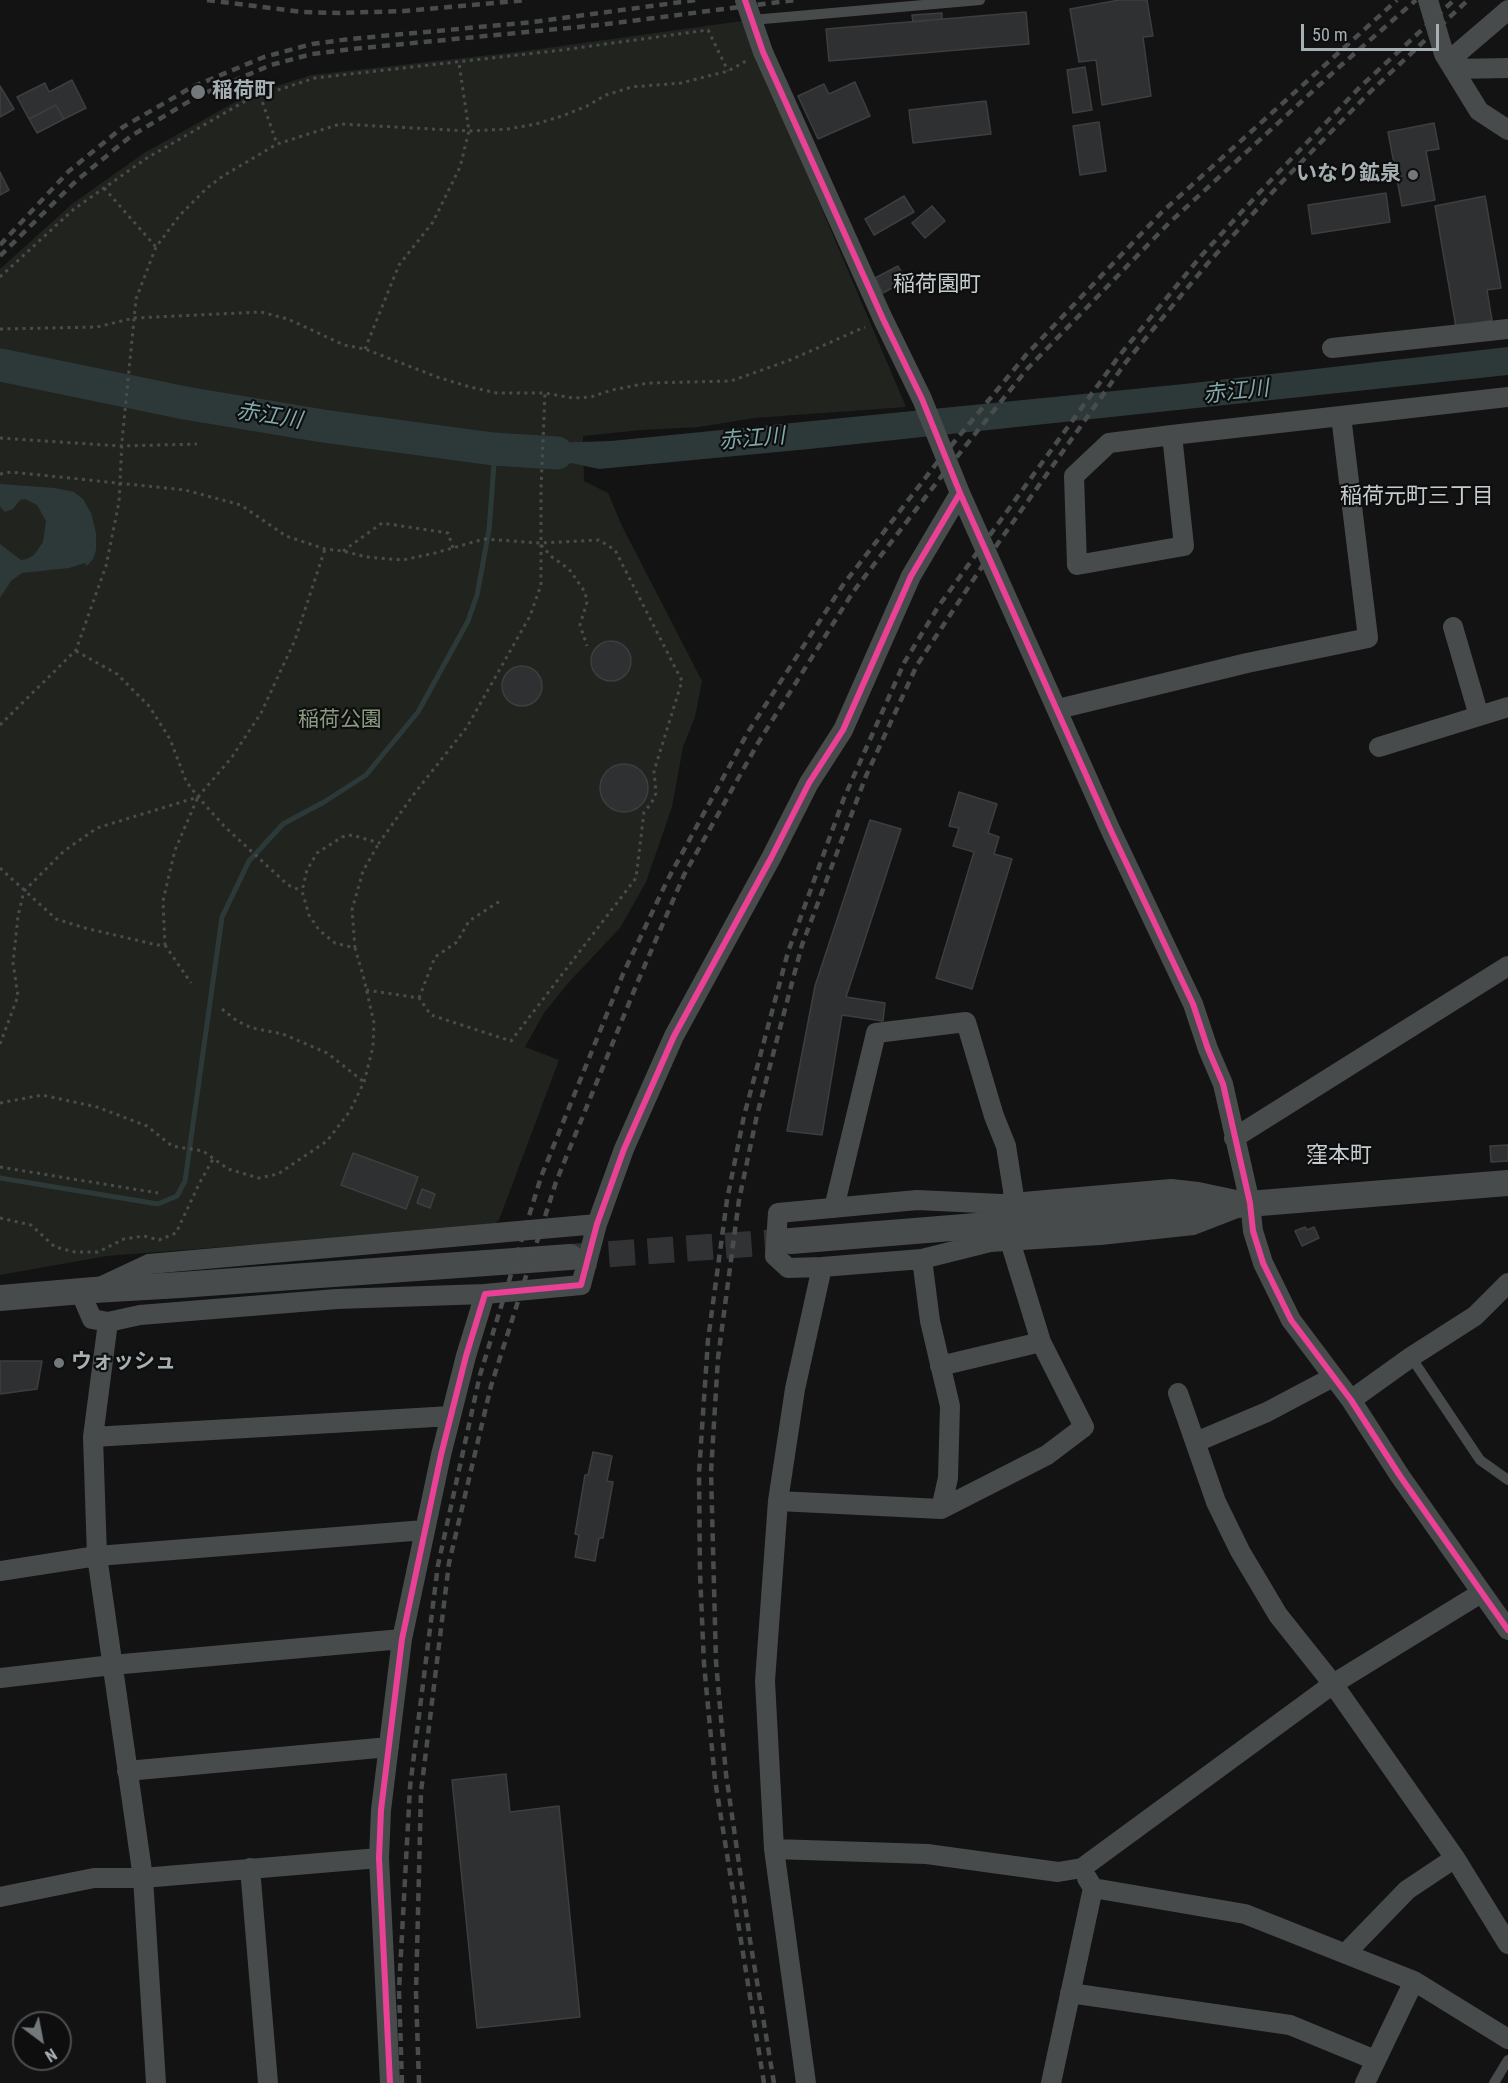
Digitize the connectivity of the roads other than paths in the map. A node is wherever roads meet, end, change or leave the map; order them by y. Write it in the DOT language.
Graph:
graph roads {
  1 [pos="745,0"];
  2 [pos="980,0"];
  3 [pos="1428,0"];
  4 [pos="1508,10"];
  5 [pos="752,20"];
  6 [pos="1508,68"];
  7 [pos="1454,69"];
  8 [pos="1508,130"];
  9 [pos="1508,329"];
  10 [pos="1332,348"];
  11 [pos="1508,397"];
  12 [pos="1341,416"];
  13 [pos="1172,435"];
  14 [pos="960,493"];
  15 [pos="1453,627"];
  16 [pos="1508,707"];
  17 [pos="1058,709"];
  18 [pos="1479,716"];
  19 [pos="1379,747"];
  20 [pos="1508,966"];
  21 [pos="1234,1138"];
  22 [pos="1508,1183"];
  23 [pos="1015,1203"];
  24 [pos="1250,1203"];
  25 [pos="834,1208"];
  26 [pos="597,1224"];
  27 [pos="791,1241"];
  28 [pos="1010,1241"];
  29 [pos="570,1257"];
  30 [pos="922,1259"];
  31 [pos="822,1267"];
  32 [pos="1508,1283"];
  33 [pos="87,1291"];
  34 [pos="485,1294"];
  35 [pos="0,1298"];
  36 [pos="108,1323"];
  37 [pos="1041,1342"];
  38 [pos="1411,1357"];
  39 [pos="940,1366"];
  40 [pos="1333,1377"];
  41 [pos="1178,1393"];
  42 [pos="1351,1400"];
  43 [pos="451,1416"];
  44 [pos="93,1437"];
  45 [pos="1196,1442"];
  46 [pos="1508,1480"];
  47 [pos="778,1501"];
  48 [pos="941,1509"];
  49 [pos="425,1530"];
  50 [pos="97,1556"];
  51 [pos="0,1570"];
  52 [pos="1481,1593"];
  53 [pos="1508,1630"];
  54 [pos="402,1639"];
  55 [pos="112,1665"];
  56 [pos="0,1678"];
  57 [pos="1333,1684"];
  58 [pos="389,1747"];
  59 [pos="128,1772"];
  60 [pos="774,1849"];
  61 [pos="379,1857"];
  62 [pos="1455,1858"];
  63 [pos="250,1868"];
  64 [pos="1082,1868"];
  65 [pos="143,1878"];
  66 [pos="1093,1888"];
  67 [pos="0,1897"];
  68 [pos="1508,1944"];
  69 [pos="1346,1953"];
  70 [pos="1414,1981"];
  71 [pos="1070,1993"];
  72 [pos="1508,2039"];
  73 [pos="1375,2060"];
  74 [pos="1508,2060"];
  75 [pos="156,2083"];
  76 [pos="268,2083"];
  77 [pos="390,2083"];
  78 [pos="806,2083"];
  79 [pos="1051,2083"];
  80 [pos="1365,2083"];
  81 [pos="1494,2083"];
  1 -- 5 [label="street"];
  2 -- 5 [label="lane"];
  3 -- 7 [label="street"];
  4 -- 7 [label="street"];
  5 -- 14 [label="street"];
  6 -- 7 [label="street"];
  7 -- 8 [label="street"];
  9 -- 10 [label="street"];
  11 -- 12 [label="street"];
  12 -- 13 [label="street"];
  12 -- 17 [label="street"];
  13 -- 13 [label="street"];
  14 -- 17 [label="street"];
  14 -- 26 [label="street"];
  15 -- 18 [label="street"];
  16 -- 18 [label="street"];
  17 -- 21 [label="street"];
  18 -- 19 [label="street"];
  20 -- 21 [label="street"];
  21 -- 24 [label="street"];
  22 -- 24 [label="street"];
  23 -- 24 [label="street"];
  23 -- 25 [label="street"];
  23 -- 25 [label="street"];
  24 -- 27 [label="street"];
  24 -- 28 [label="street"];
  24 -- 40 [label="street"];
  25 -- 31 [label="street"];
  26 -- 33 [label="street"];
  26 -- 34 [label="street"];
  28 -- 30 [label="street"];
  28 -- 37 [label="street"];
  29 -- 33 [label="street"];
  30 -- 31 [label="street"];
  30 -- 39 [label="street"];
  31 -- 47 [label="street"];
  32 -- 38 [label="street"];
  33 -- 35 [label="street"];
  33 -- 36 [label="street"];
  34 -- 36 [label="street"];
  34 -- 43 [label="street"];
  36 -- 44 [label="street"];
  37 -- 39 [label="street"];
  37 -- 48 [label="street"];
  38 -- 42 [label="street"];
  38 -- 46 [label="lane"];
  39 -- 48 [label="street"];
  40 -- 42 [label="street"];
  40 -- 45 [label="street"];
  41 -- 45 [label="street"];
  42 -- 52 [label="street"];
  43 -- 44 [label="street"];
  43 -- 49 [label="street"];
  44 -- 50 [label="street"];
  45 -- 57 [label="street"];
  47 -- 48 [label="street"];
  47 -- 60 [label="street"];
  49 -- 50 [label="street"];
  49 -- 54 [label="street"];
  50 -- 51 [label="street"];
  50 -- 55 [label="street"];
  52 -- 53 [label="street"];
  52 -- 57 [label="street"];
  54 -- 55 [label="street"];
  54 -- 58 [label="street"];
  55 -- 56 [label="street"];
  55 -- 59 [label="street"];
  57 -- 62 [label="street"];
  57 -- 64 [label="street"];
  58 -- 59 [label="street"];
  58 -- 61 [label="street"];
  59 -- 65 [label="street"];
  60 -- 64 [label="street"];
  60 -- 78 [label="street"];
  61 -- 63 [label="street"];
  61 -- 77 [label="street"];
  62 -- 68 [label="street"];
  62 -- 69 [label="street"];
  63 -- 65 [label="street"];
  63 -- 76 [label="street"];
  64 -- 66 [label="street"];
  65 -- 67 [label="street"];
  65 -- 75 [label="street"];
  66 -- 69 [label="street"];
  66 -- 71 [label="street"];
  69 -- 70 [label="street"];
  70 -- 72 [label="street"];
  70 -- 73 [label="street"];
  71 -- 73 [label="street"];
  71 -- 79 [label="street"];
  73 -- 80 [label="street"];
  74 -- 81 [label="lane"];
}
